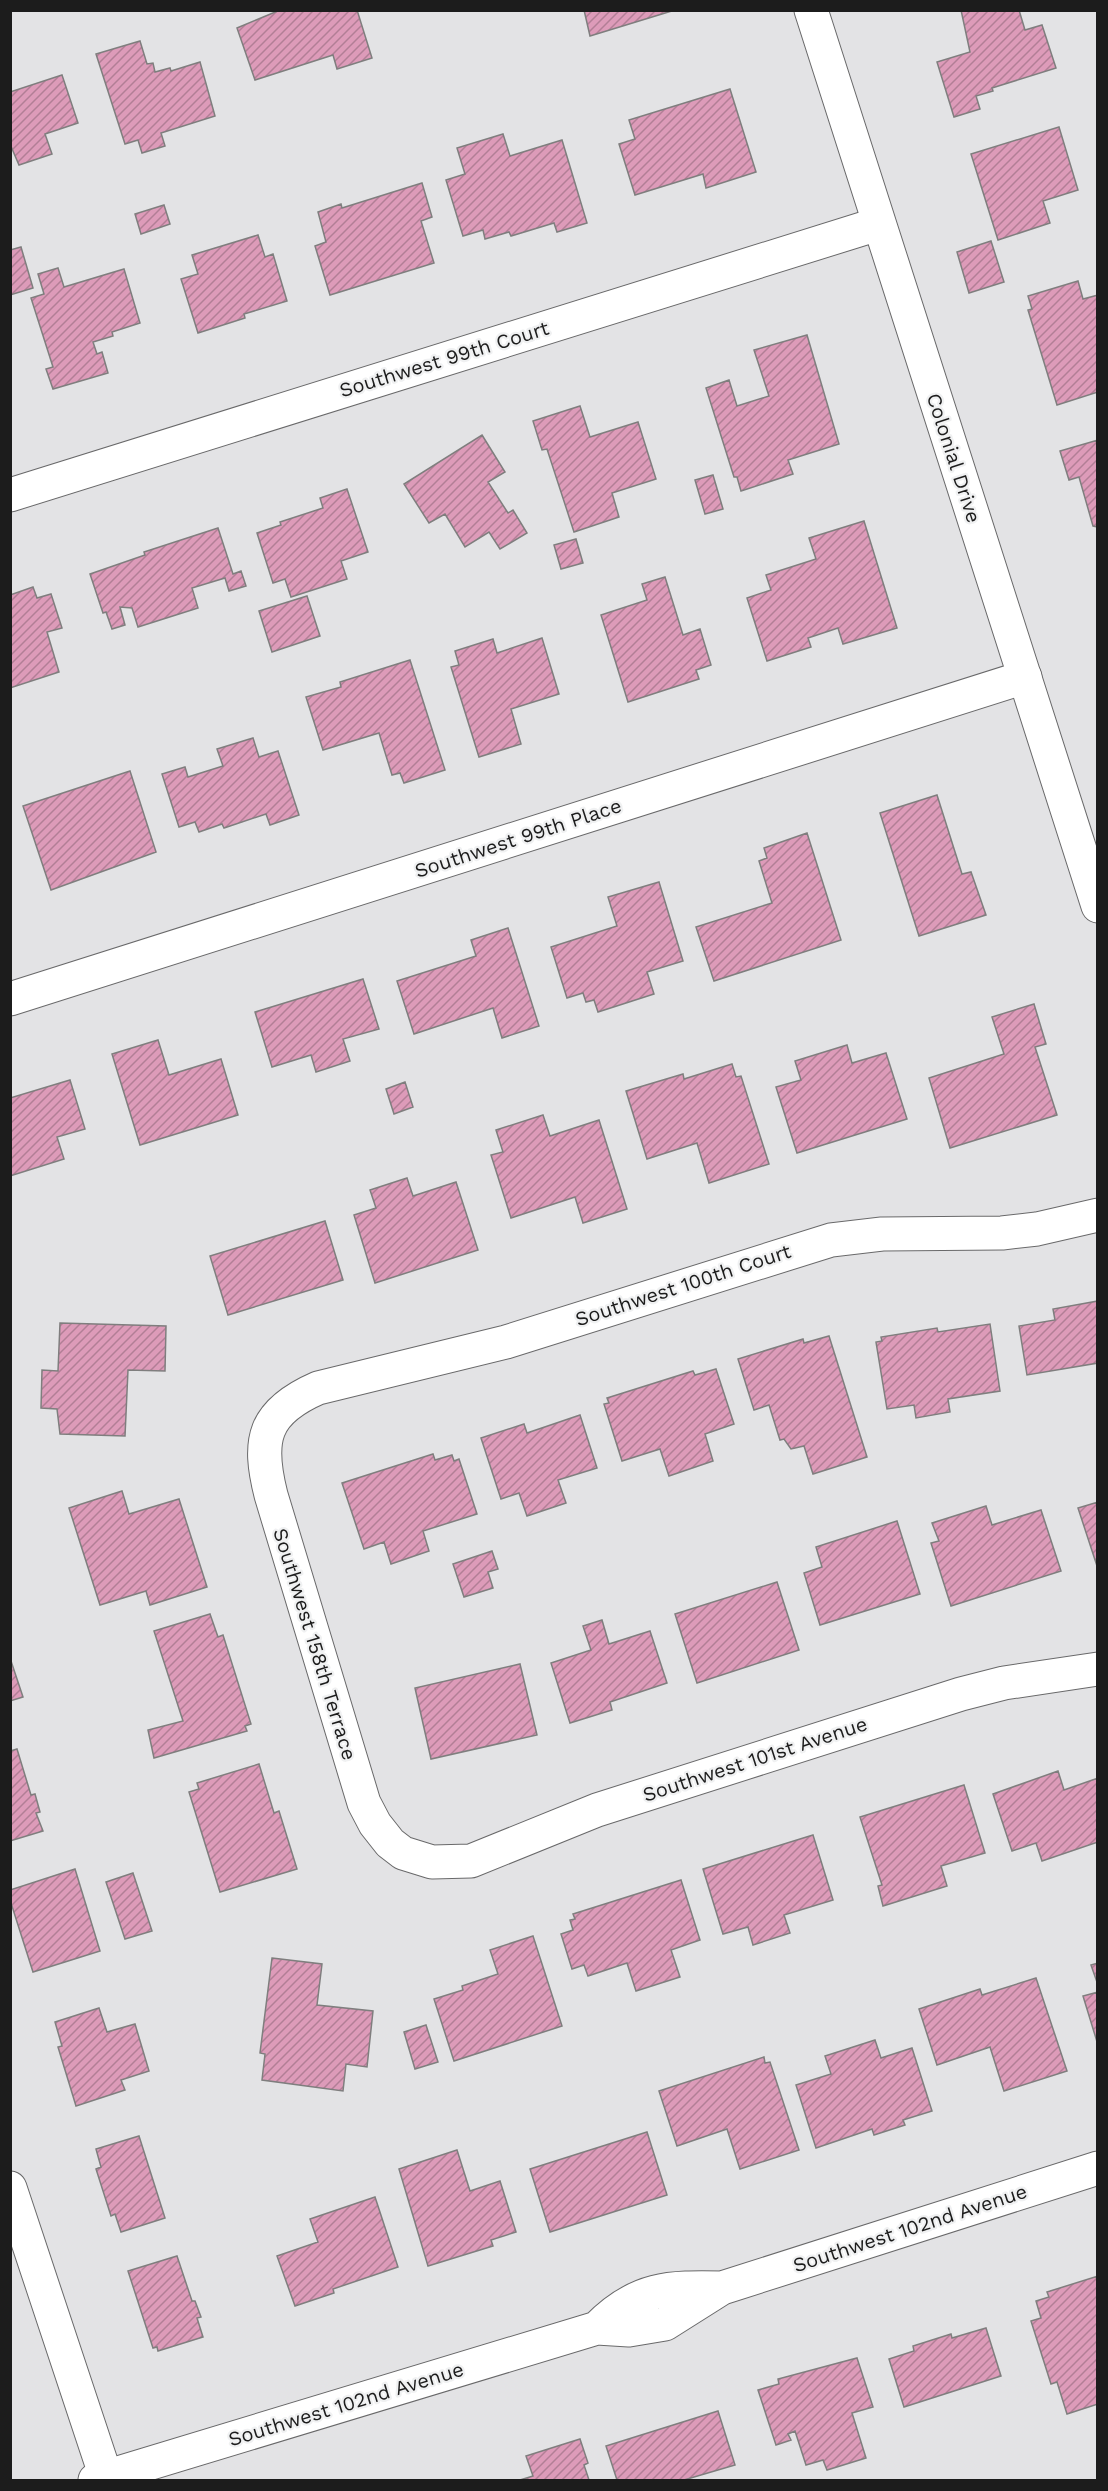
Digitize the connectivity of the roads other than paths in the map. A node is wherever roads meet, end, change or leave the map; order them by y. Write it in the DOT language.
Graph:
graph roads {
  1 [pos="811,10"];
  2 [pos="878,224"];
  3 [pos="10,495"];
  4 [pos="1025,677"];
  5 [pos="1098,906"];
  6 [pos="10,999"];
  7 [pos="1098,1215"];
  8 [pos="281,1411"];
  9 [pos="1098,1669"];
  10 [pos="418,1859"];
  11 [pos="1098,2168"];
  12 [pos="10,2187"];
  13 [pos="101,2479"];
  1 -- 2 [label="street, Colonial Drive"];
  2 -- 3 [label="street, Southwest 99th Court"];
  2 -- 4 [label="street, Colonial Drive"];
  4 -- 5 [label="street, Colonial Drive"];
  4 -- 6 [label="street, Southwest 99th Place"];
  7 -- 8 [label="street, Southwest 100th Court"];
  8 -- 10 [label="street, Southwest 158th Terrace"];
  9 -- 10 [label="street, Southwest 101st Avenue"];
  11 -- 13 [label="street, Southwest 102nd Avenue"];
  12 -- 13 [label="street"];
}
